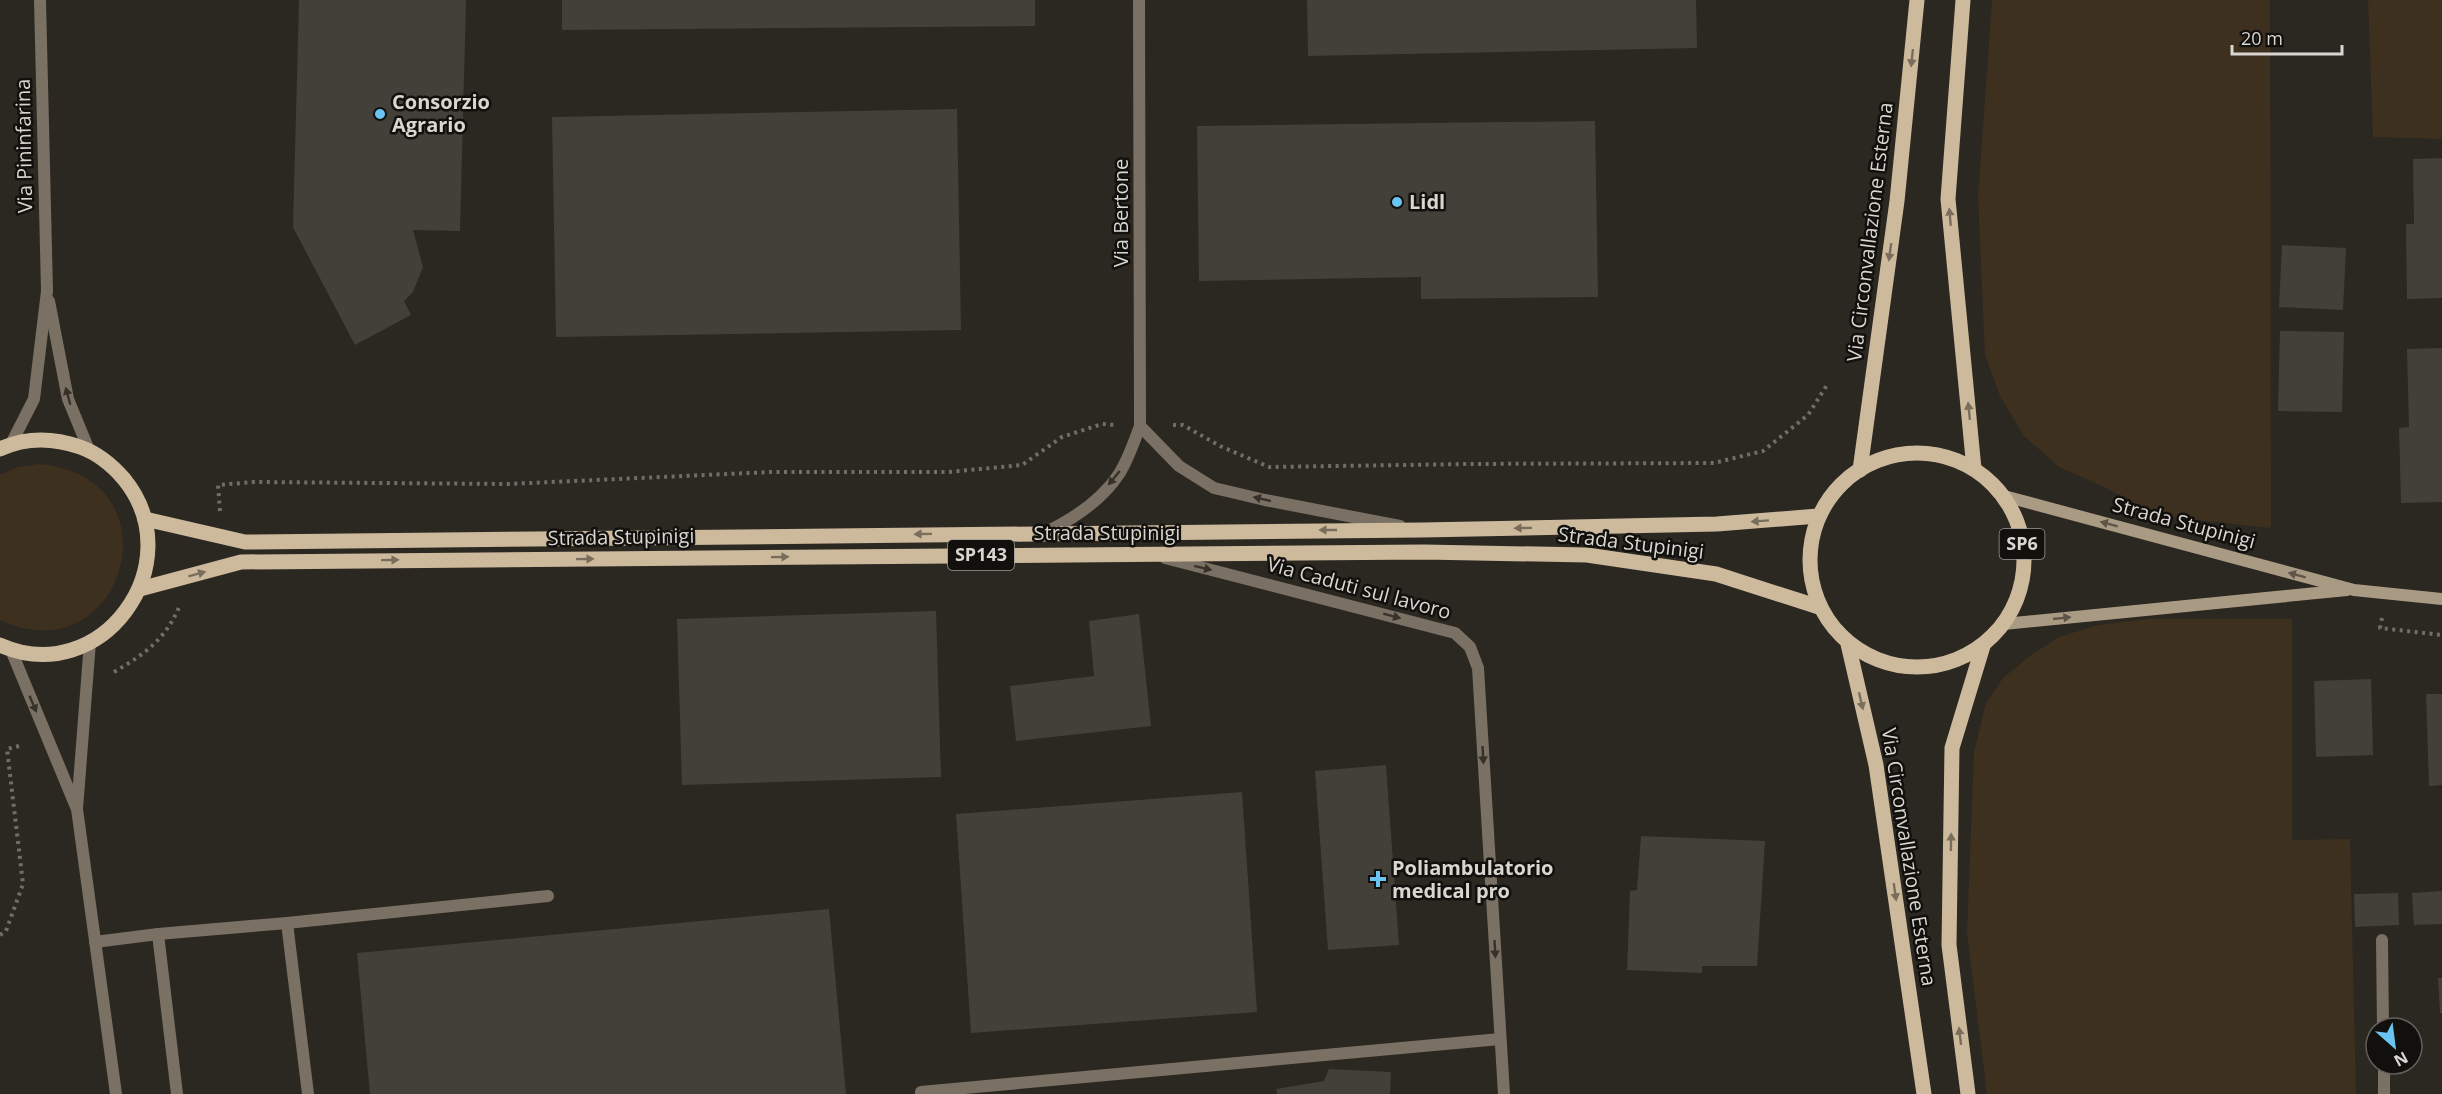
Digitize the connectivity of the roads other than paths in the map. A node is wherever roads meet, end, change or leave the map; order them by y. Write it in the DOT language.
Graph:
graph roads {
  1 [pos="40,0"];
  2 [pos="1139,0"];
  3 [pos="1917,0"];
  4 [pos="1963,0"];
  5 [pos="47,291"];
  6 [pos="1140,426"];
  7 [pos="5,446"];
  8 [pos="88,450"];
  9 [pos="1974,469"];
  10 [pos="1860,470"];
  11 [pos="2004,496"];
  12 [pos="1818,516"];
  13 [pos="145,519"];
  14 [pos="1422,530"];
  15 [pos="1046,532"];
  16 [pos="1147,553"];
  17 [pos="140,589"];
  18 [pos="2354,590"];
  19 [pos="2442,599"];
  20 [pos="1819,607"];
  21 [pos="2004,624"];
  22 [pos="90,642"];
  23 [pos="1848,644"];
  24 [pos="1983,646"];
  25 [pos="5,648"];
  26 [pos="77,809"];
  27 [pos="548,896"];
  28 [pos="287,923"];
  29 [pos="158,934"];
  30 [pos="2382,940"];
  31 [pos="95,942"];
  32 [pos="2384,1016"];
  33 [pos="1500,1039"];
  34 [pos="2384,1076"];
  35 [pos="1922,1077"];
  36 [pos="116,1094"];
  37 [pos="177,1094"];
  38 [pos="308,1094"];
  39 [pos="921,1094"];
  40 [pos="1504,1094"];
  41 [pos="1919,1094"];
  42 [pos="1924,1094"];
  43 [pos="1968,1094"];
  44 [pos="2384,1094"];
  1 -- 5 [label="street, Via Pininfarina"];
  2 -- 6 [label="street, Via Bertone"];
  3 -- 10 [label="main road, Via Circonvallazione Esterna, one-way"];
  9 -- 4 [label="main road, one-way"];
  5 -- 7 [label="street, Via Pininfarina"];
  8 -- 5 [label="street, Via Pininfarina, one-way"];
  14 -- 6 [label="street, one-way"];
  6 -- 15 [label="street, Via Bertone, one-way"];
  7 -- 8 [label="main road"];
  8 -- 13 [label="main road"];
  9 -- 10 [label="main road, Via Circonvallazione Esterna / SP6"];
  9 -- 11 [label="main road, Via Circonvallazione Esterna / SP6"];
  10 -- 12 [label="main road, Via Circonvallazione Esterna / SP6"];
  18 -- 11 [label="street, Strada Stupinigi, one-way"];
  11 -- 21 [label="main road, Via Circonvallazione Esterna / SP6"];
  12 -- 14 [label="main road, Strada Stupinigi / SP143, one-way"];
  12 -- 20 [label="main road, Via Circonvallazione Esterna / SP6"];
  15 -- 13 [label="main road, Strada Stupinigi / SP143, one-way"];
  13 -- 17 [label="main road"];
  14 -- 15 [label="main road, Strada Stupinigi / SP143, one-way"];
  17 -- 16 [label="main road, Strada Stupinigi / SP143, one-way"];
  16 -- 20 [label="main road, Strada Stupinigi / SP143"];
  16 -- 33 [label="street, Via Caduti sul lavoro, one-way"];
  17 -- 22 [label="main road"];
  18 -- 19 [label="street, Strada Stupinigi"];
  21 -- 18 [label="street, Strada Stupinigi, one-way"];
  20 -- 23 [label="main road, Via Circonvallazione Esterna / SP6"];
  21 -- 24 [label="main road, Via Circonvallazione Esterna / SP6"];
  22 -- 25 [label="main road"];
  22 -- 26 [label="street"];
  23 -- 24 [label="main road, Via Circonvallazione Esterna / SP6"];
  23 -- 35 [label="main road, Via Circonvallazione Esterna / SP6, one-way"];
  43 -- 24 [label="main road, Via Circonvallazione Esterna / SP6, one-way"];
  25 -- 26 [label="street, one-way"];
  26 -- 31 [label="street"];
  27 -- 28 [label="street"];
  28 -- 29 [label="street"];
  28 -- 38 [label="street"];
  29 -- 31 [label="street"];
  29 -- 37 [label="street"];
  30 -- 32 [label="street"];
  31 -- 36 [label="street"];
  33 -- 39 [label="street"];
  33 -- 40 [label="street, Via Caduti sul lavoro"];
  34 -- 44 [label="street"];
  35 -- 41 [label="street, Via Circonvallazione Esterna"];
  35 -- 42 [label="main road, Via Circonvallazione Esterna / SP6"];
}
